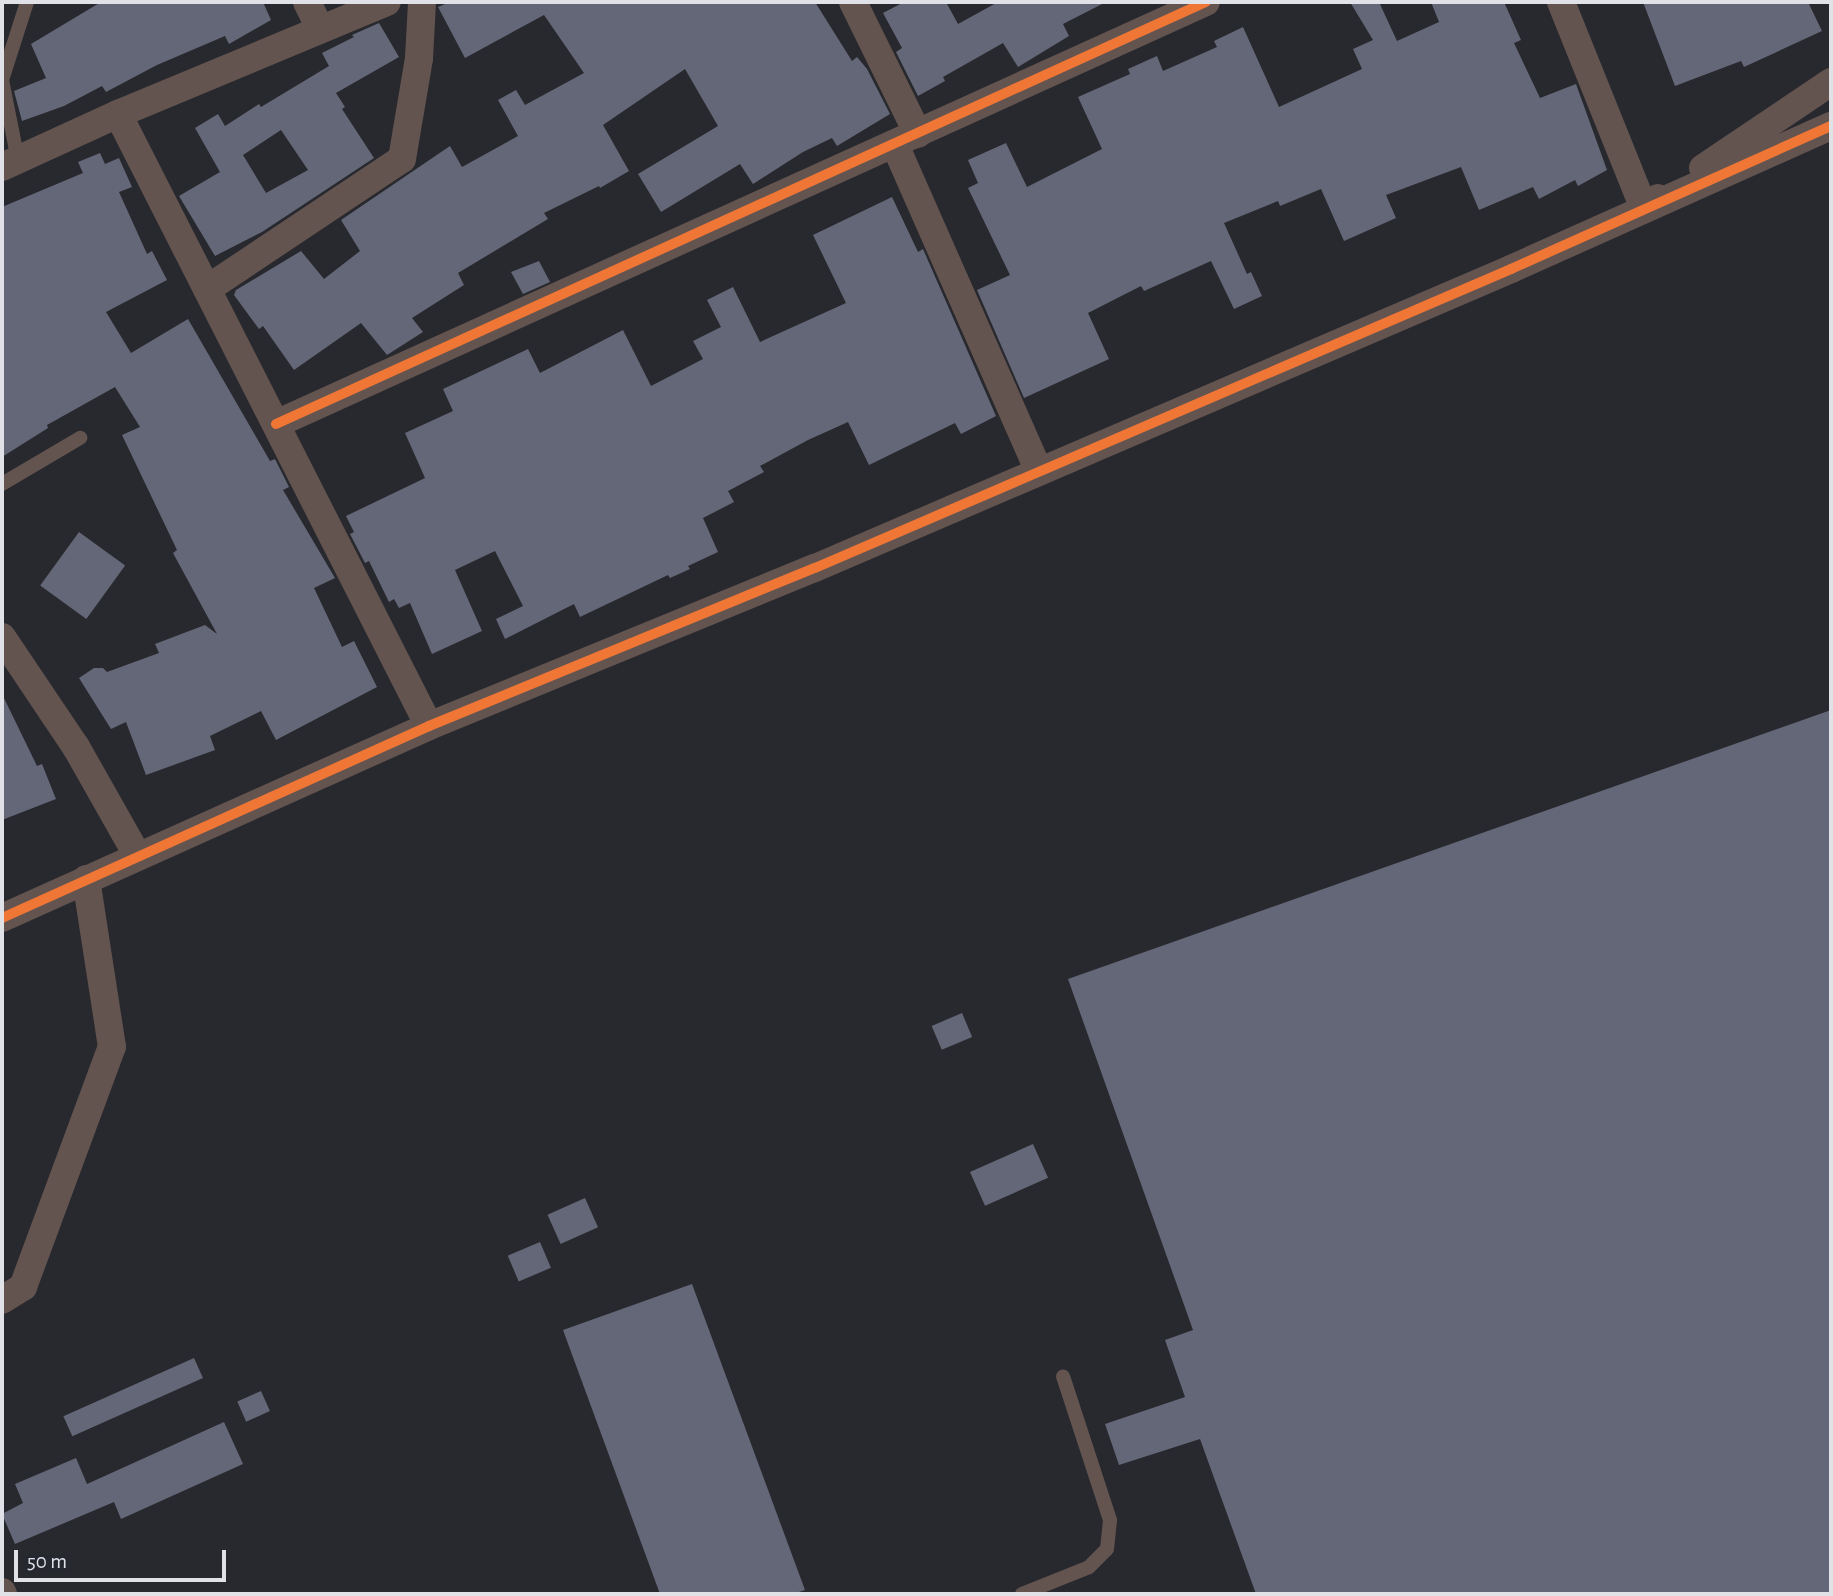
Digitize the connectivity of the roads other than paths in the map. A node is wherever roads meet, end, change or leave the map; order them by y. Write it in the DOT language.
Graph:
graph roads {
  1 [pos="27,2"];
  2 [pos="307,2"];
  3 [pos="387,2"];
  4 [pos="422,2"];
  5 [pos="853,2"];
  6 [pos="1206,2"];
  7 [pos="1561,2"];
  8 [pos="320,29"];
  9 [pos="1831,82"];
  10 [pos="118,114"];
  11 [pos="1831,126"];
  12 [pos="907,140"];
  13 [pos="10,164"];
  14 [pos="1644,208"];
  15 [pos="207,289"];
  16 [pos="276,424"];
  17 [pos="80,438"];
  18 [pos="1039,472"];
  19 [pos="2,484"];
  20 [pos="2,637"];
  21 [pos="429,726"];
  22 [pos="137,855"];
  23 [pos="86,879"];
  24 [pos="2,918"];
  25 [pos="2,1300"];
  26 [pos="1063,1376"];
  27 [pos="1022,1594"];
  1 -- 13 [label="lane"];
  2 -- 8 [label="street"];
  3 -- 8 [label="street"];
  4 -- 15 [label="street"];
  5 -- 12 [label="street"];
  6 -- 12 [label="street"];
  7 -- 14 [label="street"];
  8 -- 10 [label="street"];
  9 -- 14 [label="street"];
  10 -- 13 [label="street"];
  10 -- 15 [label="street"];
  11 -- 14 [label="street"];
  12 -- 16 [label="street"];
  12 -- 18 [label="street"];
  14 -- 18 [label="street"];
  15 -- 16 [label="street"];
  16 -- 21 [label="street"];
  17 -- 19 [label="lane"];
  18 -- 21 [label="street"];
  20 -- 22 [label="street"];
  21 -- 22 [label="street"];
  22 -- 23 [label="street"];
  23 -- 24 [label="street"];
  23 -- 25 [label="street"];
  26 -- 27 [label="lane"];
}
